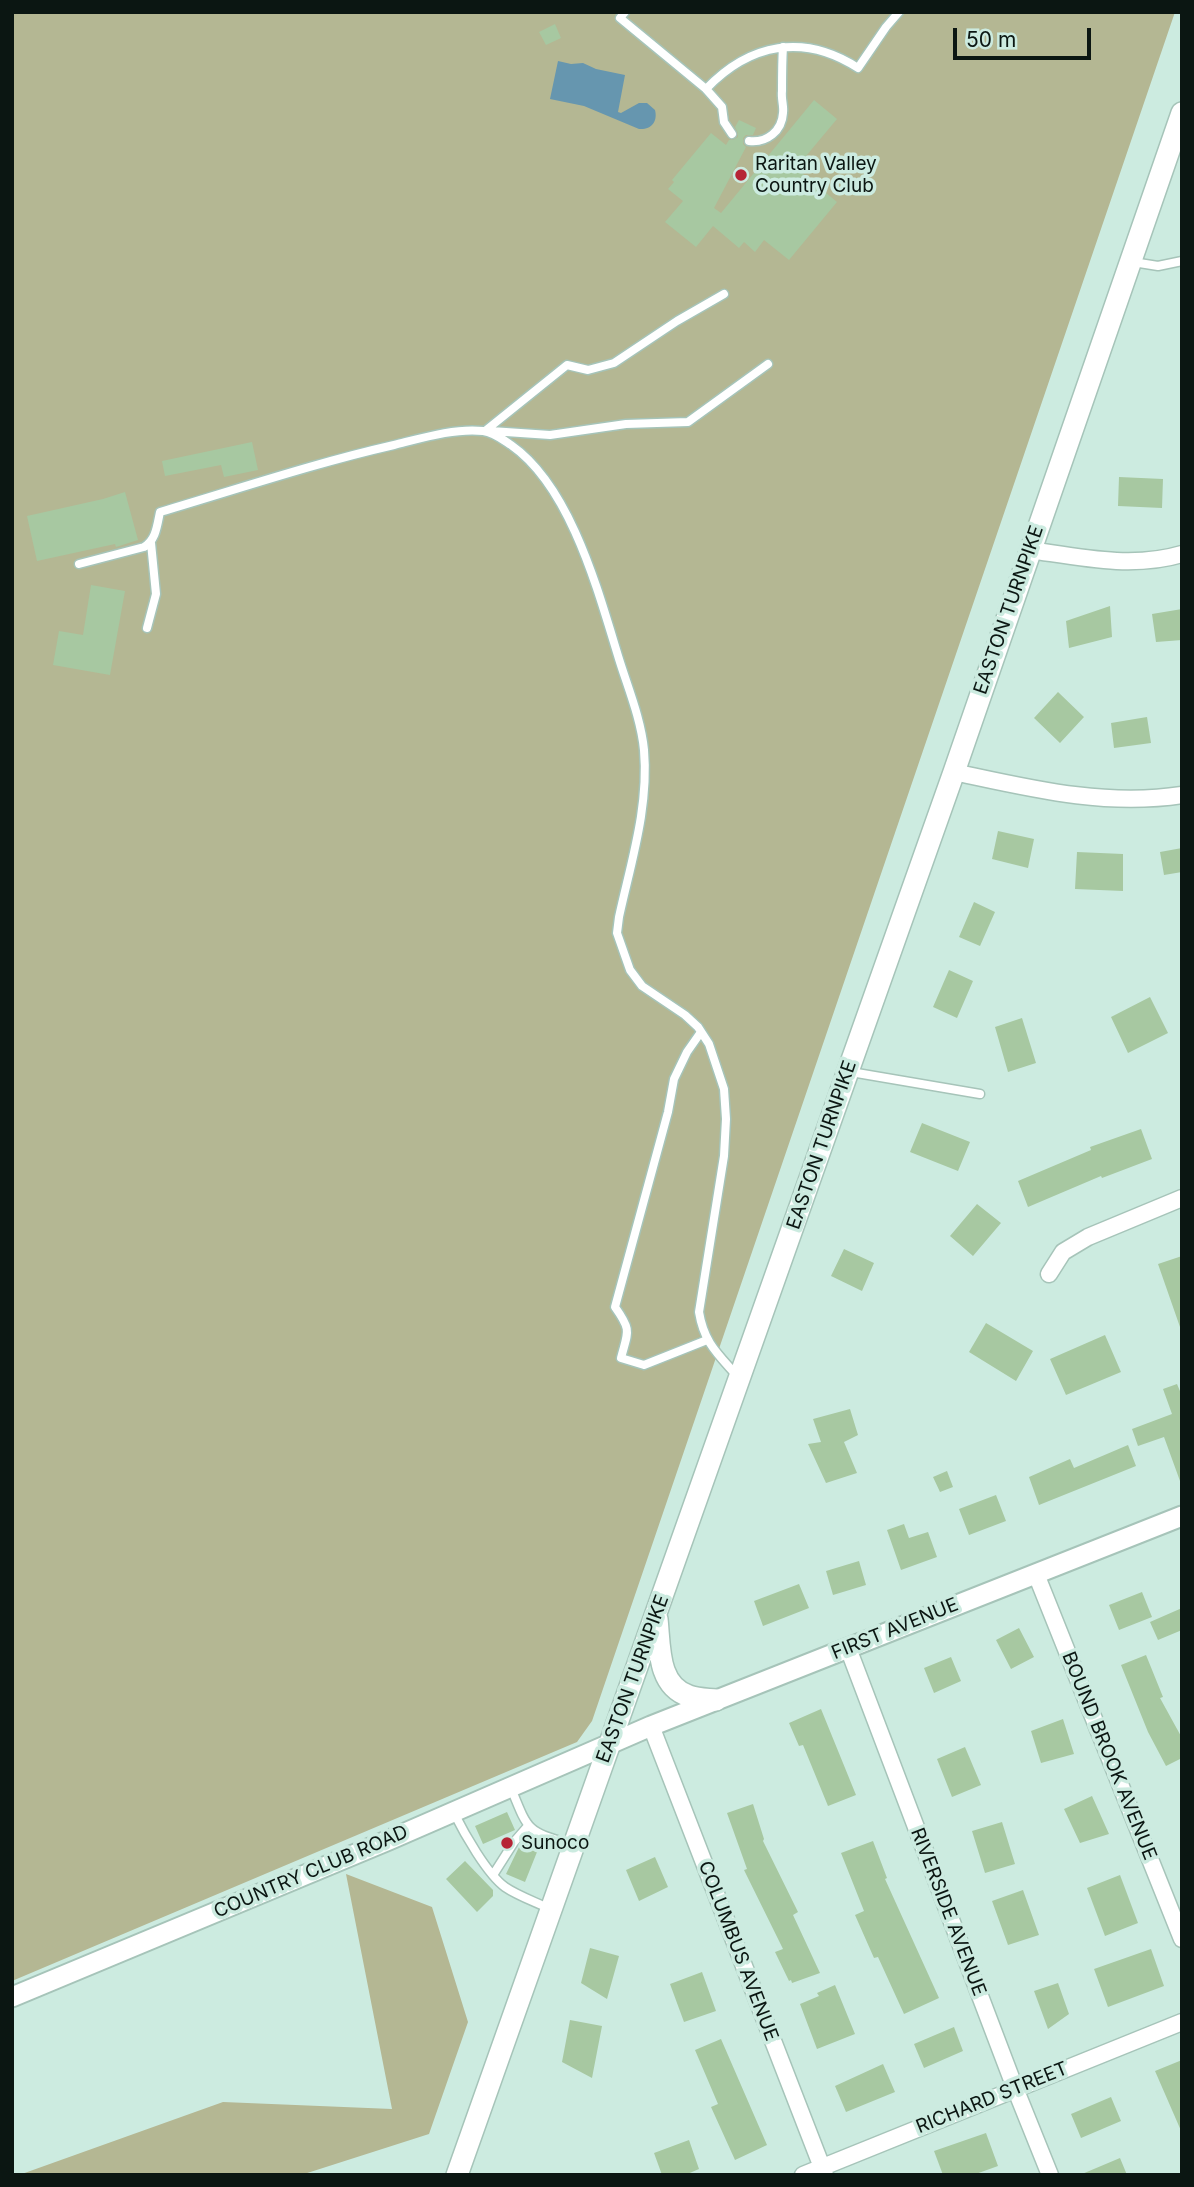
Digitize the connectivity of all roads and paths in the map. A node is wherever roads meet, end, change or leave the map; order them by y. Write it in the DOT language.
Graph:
graph roads {
  1 [pos="625,12"];
  2 [pos="899,12"];
  3 [pos="783,47"];
  4 [pos="706,89"];
  5 [pos="1182,113"];
  6 [pos="732,134"];
  7 [pos="1178,135"];
  8 [pos="749,141"];
  9 [pos="1130,261"];
  10 [pos="1182,261"];
  11 [pos="724,294"];
  12 [pos="768,364"];
  13 [pos="485,431"];
  14 [pos="150,543"];
  15 [pos="1030,550"];
  16 [pos="1182,554"];
  17 [pos="79,564"];
  18 [pos="147,628"];
  19 [pos="954,772"];
  20 [pos="1182,795"];
  21 [pos="701,1032"];
  22 [pos="848,1071"];
  23 [pos="980,1094"];
  24 [pos="1182,1198"];
  25 [pos="1049,1274"];
  26 [pos="707,1340"];
  27 [pos="740,1379"];
  28 [pos="1182,1516"];
  29 [pos="1036,1574"];
  30 [pos="656,1613"];
  31 [pos="848,1648"];
  32 [pos="716,1700"];
  33 [pos="651,1726"];
  34 [pos="609,1745"];
  35 [pos="511,1788"];
  36 [pos="454,1812"];
  37 [pos="528,1826"];
  38 [pos="573,1846"];
  39 [pos="493,1875"];
  40 [pos="550,1909"];
  41 [pos="1182,1939"];
  42 [pos="12,1997"];
  43 [pos="1182,2022"];
  44 [pos="1015,2088"];
  45 [pos="824,2171"];
  46 [pos="457,2175"];
  47 [pos="803,2175"];
  48 [pos="1050,2175"];
  1 -- 4 [label="lane"];
  2 -- 3 [label="lane"];
  3 -- 4 [label="lane"];
  3 -- 8 [label="lane"];
  4 -- 6 [label="lane"];
  5 -- 7 [label="main road, EASTON TURNPIKE"];
  7 -- 9 [label="main road, EASTON TURNPIKE"];
  9 -- 10 [label="lane"];
  9 -- 15 [label="main road, EASTON TURNPIKE"];
  11 -- 13 [label="lane"];
  12 -- 13 [label="lane"];
  13 -- 14 [label="lane"];
  13 -- 21 [label="lane"];
  14 -- 17 [label="lane"];
  14 -- 18 [label="lane"];
  15 -- 16 [label="street"];
  15 -- 19 [label="main road, EASTON TURNPIKE"];
  19 -- 20 [label="street"];
  19 -- 22 [label="main road, EASTON TURNPIKE"];
  21 -- 26 [label="lane"];
  21 -- 26 [label="lane"];
  22 -- 23 [label="lane"];
  22 -- 27 [label="main road, EASTON TURNPIKE"];
  24 -- 25 [label="street"];
  26 -- 27 [label="lane"];
  27 -- 30 [label="main road, EASTON TURNPIKE"];
  28 -- 29 [label="street, FIRST AVENUE"];
  29 -- 31 [label="street, FIRST AVENUE"];
  29 -- 41 [label="street, BOUND BROOK AVENUE"];
  30 -- 32 [label="main road"];
  30 -- 34 [label="main road, EASTON TURNPIKE"];
  31 -- 32 [label="street, FIRST AVENUE"];
  31 -- 44 [label="street, RIVERSIDE AVENUE"];
  32 -- 33 [label="street, FIRST AVENUE"];
  33 -- 34 [label="street, FIRST AVENUE"];
  33 -- 45 [label="street, COLUMBUS AVENUE"];
  34 -- 35 [label="street, COUNTRY CLUB ROAD"];
  34 -- 38 [label="main road, EASTON TURNPIKE"];
  35 -- 36 [label="street, COUNTRY CLUB ROAD"];
  35 -- 37 [label="lane"];
  36 -- 39 [label="lane"];
  36 -- 42 [label="street, COUNTRY CLUB ROAD"];
  37 -- 38 [label="lane"];
  37 -- 39 [label="lane"];
  38 -- 40 [label="main road, EASTON TURNPIKE"];
  39 -- 40 [label="lane"];
  40 -- 46 [label="main road, EASTON TURNPIKE"];
  43 -- 44 [label="street, RICHARD STREET"];
  44 -- 45 [label="street, RICHARD STREET"];
  44 -- 48 [label="street, RIVERSIDE AVENUE"];
  45 -- 47 [label="street, RICHARD STREET"];
}
